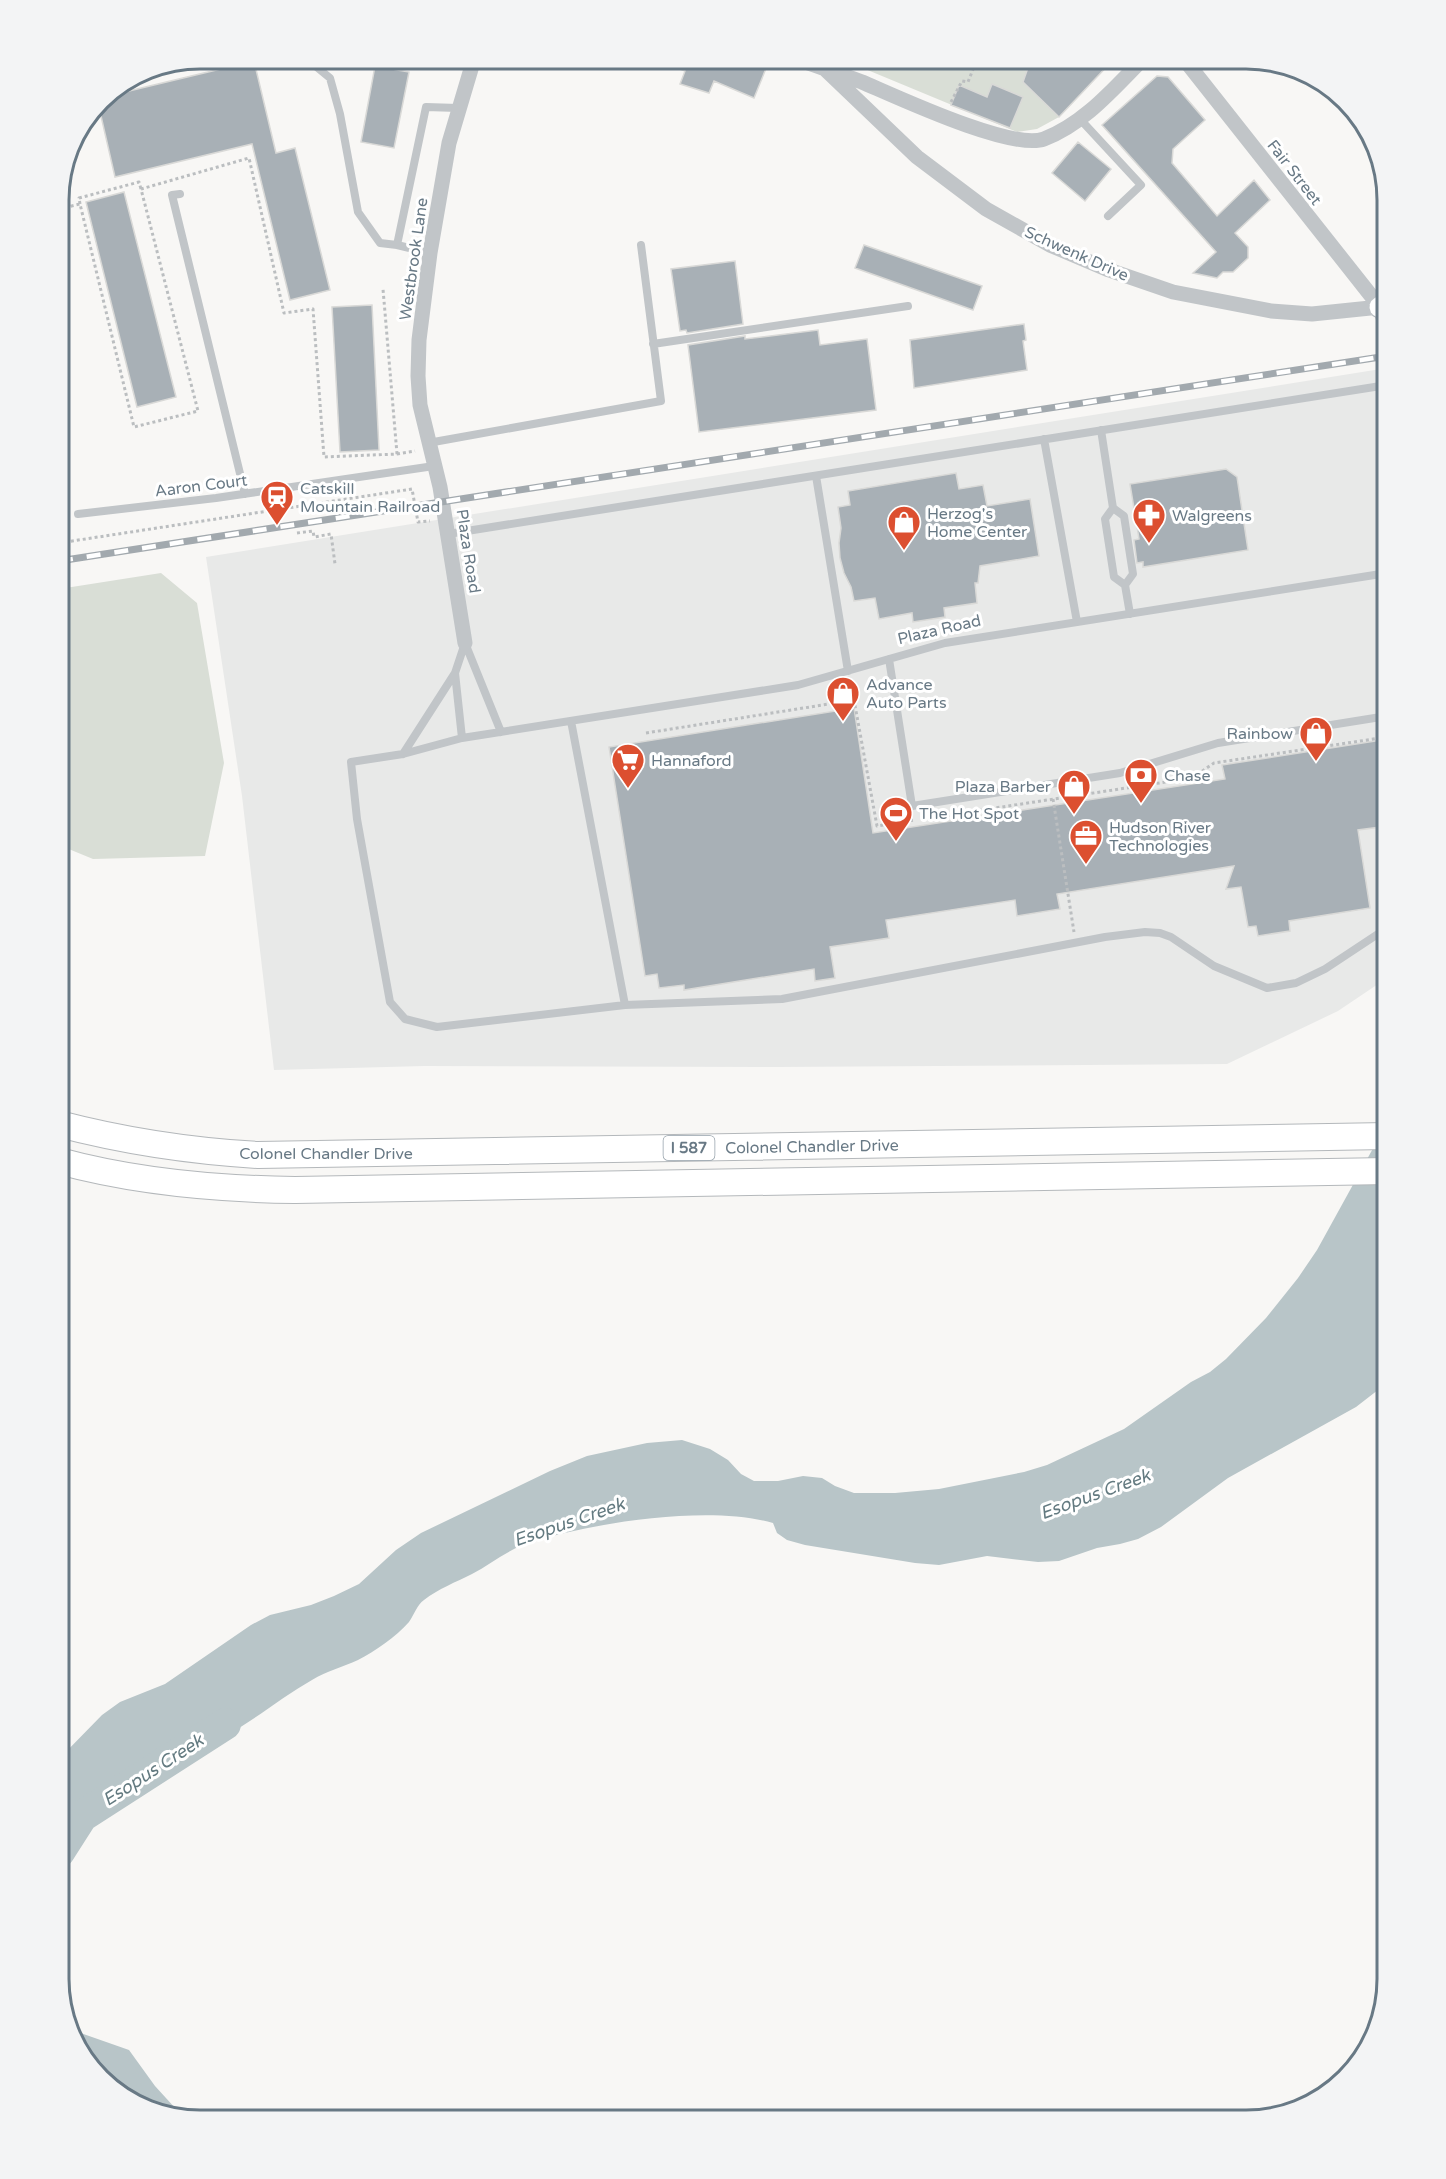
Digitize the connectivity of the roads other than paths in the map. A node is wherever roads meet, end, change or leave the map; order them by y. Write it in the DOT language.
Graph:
graph roads {
  1 [pos="319,69"];
  2 [pos="470,69"];
  3 [pos="1133,69"];
  4 [pos="1192,69"];
  5 [pos="826,70"];
  6 [pos="458,108"];
  7 [pos="1079,118"];
  8 [pos="180,194"];
  9 [pos="1108,216"];
  10 [pos="397,245"];
  11 [pos="641,245"];
  12 [pos="430,253"];
  13 [pos="1377,296"];
  14 [pos="908,306"];
  15 [pos="1377,307"];
  16 [pos="653,344"];
  17 [pos="1377,387"];
  18 [pos="1101,430"];
  19 [pos="1044,439"];
  20 [pos="428,443"];
  21 [pos="434,466"];
  22 [pos="816,476"];
  23 [pos="245,494"];
  24 [pos="1113,508"];
  25 [pos="78,514"];
  26 [pos="447,526"];
  27 [pos="1377,575"];
  28 [pos="1125,585"];
  29 [pos="1130,614"];
  30 [pos="1077,622"];
  31 [pos="465,643"];
  32 [pos="889,659"];
  33 [pos="848,671"];
  34 [pos="455,673"];
  35 [pos="1377,718"];
  36 [pos="572,721"];
  37 [pos="501,732"];
  38 [pos="462,738"];
  39 [pos="403,754"];
  40 [pos="1377,935"];
  41 [pos="625,1005"];
  42 [pos="69,1126"];
  43 [pos="1377,1136"];
  44 [pos="69,1163"];
  45 [pos="1377,1171"];
  1 -- 10 [label="lane"];
  2 -- 6 [label="street, Westbrook Lane"];
  3 -- 7 [label="street"];
  4 -- 13 [label="street, Fair Street"];
  5 -- 7 [label="street"];
  5 -- 15 [label="street, Schwenk Drive"];
  6 -- 10 [label="lane"];
  6 -- 12 [label="street, Westbrook Lane"];
  7 -- 9 [label="lane"];
  8 -- 23 [label="lane"];
  10 -- 12 [label="lane"];
  11 -- 16 [label="lane"];
  12 -- 20 [label="street, Westbrook Lane"];
  14 -- 16 [label="lane"];
  16 -- 20 [label="lane"];
  17 -- 18 [label="lane"];
  18 -- 19 [label="lane"];
  18 -- 24 [label="lane"];
  19 -- 22 [label="lane"];
  19 -- 30 [label="lane"];
  20 -- 21 [label="street, Westbrook Lane"];
  21 -- 23 [label="lane, Aaron Court"];
  21 -- 26 [label="street, Plaza Road"];
  22 -- 26 [label="lane"];
  22 -- 33 [label="lane"];
  23 -- 25 [label="lane, Aaron Court"];
  24 -- 28 [label="lane"];
  24 -- 28 [label="lane"];
  26 -- 31 [label="street, Plaza Road"];
  27 -- 29 [label="lane, Plaza Road"];
  28 -- 29 [label="lane"];
  29 -- 30 [label="lane, Plaza Road"];
  30 -- 32 [label="lane, Plaza Road"];
  31 -- 34 [label="lane, Plaza Road"];
  31 -- 37 [label="lane, Plaza Road"];
  32 -- 33 [label="lane, Plaza Road"];
  32 -- 35 [label="lane"];
  33 -- 36 [label="lane, Plaza Road"];
  34 -- 38 [label="lane, Plaza Road"];
  34 -- 39 [label="lane"];
  36 -- 37 [label="lane, Plaza Road"];
  36 -- 41 [label="lane"];
  37 -- 38 [label="lane, Plaza Road"];
  38 -- 39 [label="lane"];
  39 -- 41 [label="lane"];
  40 -- 41 [label="lane"];
  42 -- 43 [label="highway, Colonel Chandler Drive / I 587"];
  44 -- 45 [label="highway, I 587"];
}
